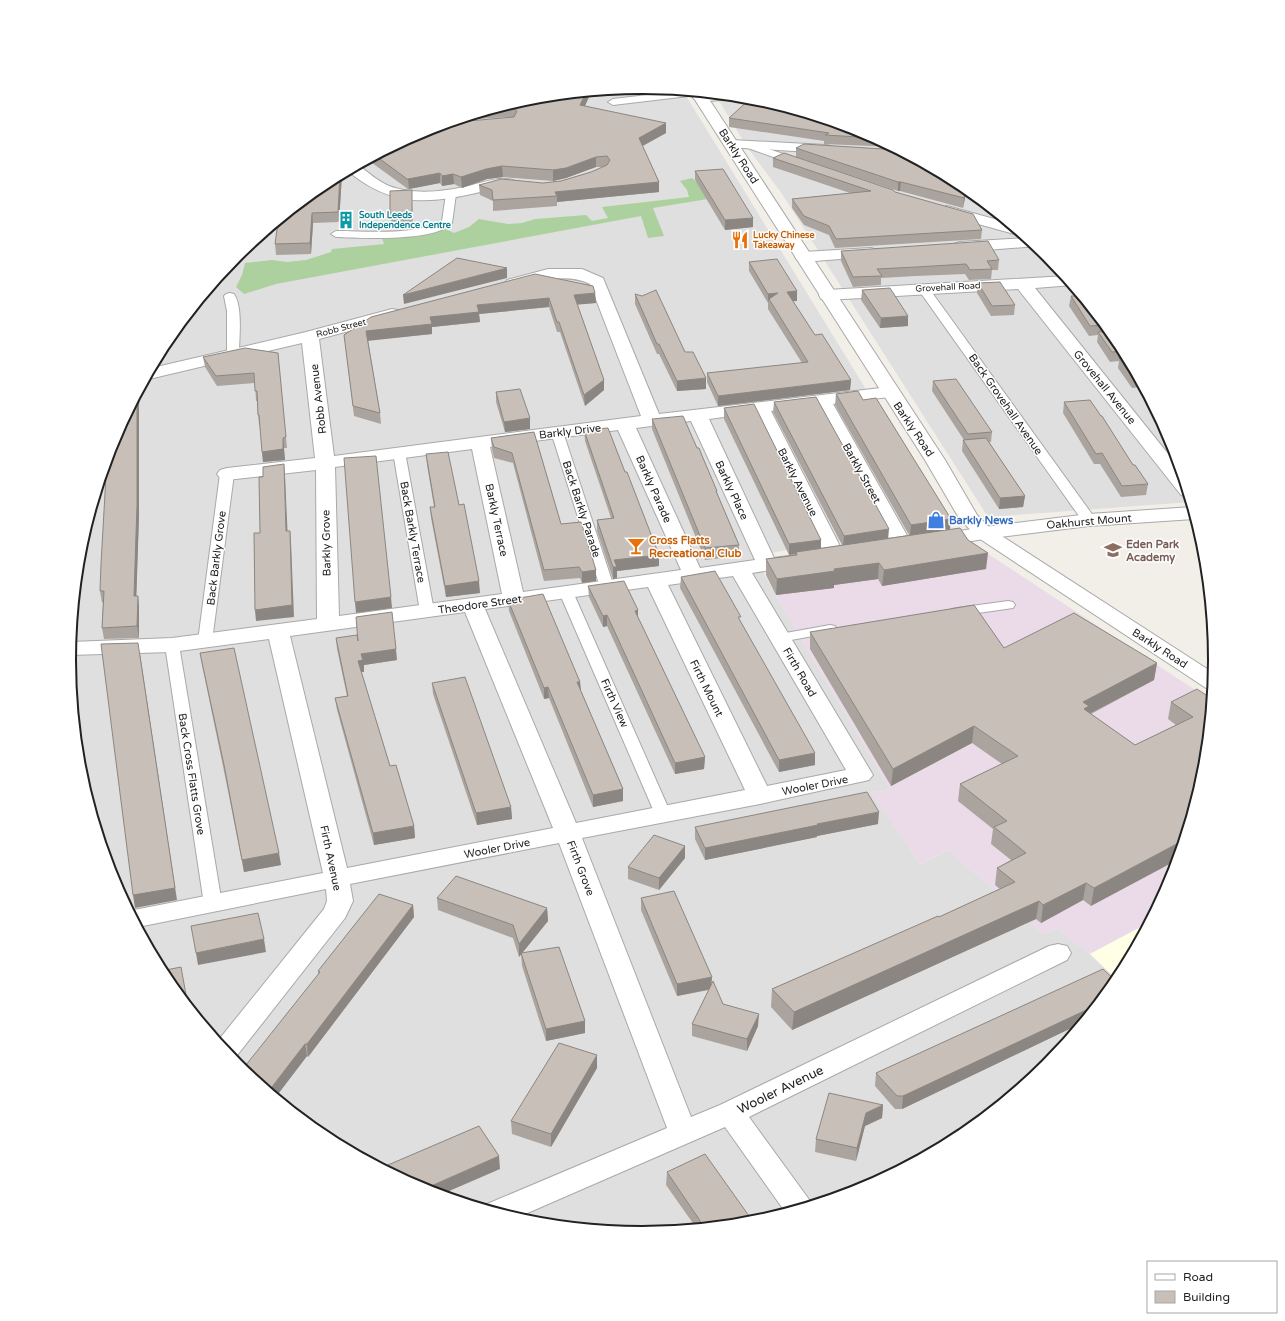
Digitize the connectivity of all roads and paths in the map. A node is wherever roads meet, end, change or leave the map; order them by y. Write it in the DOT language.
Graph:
graph roads {
  1 [pos="612,95"];
  2 [pos="685,96"];
  3 [pos="701,97"];
  4 [pos="467,124"];
  5 [pos="452,127"];
  6 [pos="739,144"];
  7 [pos="836,150"];
  8 [pos="804,164"];
  9 [pos="357,171"];
  10 [pos="523,185"];
  11 [pos="451,194"];
  12 [pos="936,207"];
  13 [pos="1006,227"];
  14 [pos="336,234"];
  15 [pos="1024,243"];
  16 [pos="945,248"];
  17 [pos="882,252"];
  18 [pos="803,257"];
  19 [pos="1063,281"];
  20 [pos="1022,283"];
  21 [pos="494,288"];
  22 [pos="924,289"];
  23 [pos="827,295"];
  24 [pos="230,296"];
  25 [pos="410,310"];
  26 [pos="310,336"];
  27 [pos="233,354"];
  28 [pos="155,373"];
  29 [pos="889,392"];
  30 [pos="822,400"];
  31 [pos="760,407"];
  32 [pos="698,415"];
  33 [pos="652,420"];
  34 [pos="625,424"];
  35 [pos="557,432"];
  36 [pos="480,442"];
  37 [pos="399,452"];
  38 [pos="325,463"];
  39 [pos="227,474"];
  40 [pos="1180,481"];
  41 [pos="1190,513"];
  42 [pos="1089,520"];
  43 [pos="984,533"];
  44 [pos="903,546"];
  45 [pos="880,550"];
  46 [pos="843,555"];
  47 [pos="766,566"];
  48 [pos="739,569"];
  49 [pos="693,575"];
  50 [pos="654,580"];
  51 [pos="608,587"];
  52 [pos="566,592"];
  53 [pos="514,599"];
  54 [pos="473,605"];
  55 [pos="1008,605"];
  56 [pos="427,611"];
  57 [pos="946,613"];
  58 [pos="328,624"];
  59 [pos="844,628"];
  60 [pos="278,630"];
  61 [pos="780,638"];
  62 [pos="205,641"];
  63 [pos="172,645"];
  64 [pos="76,650"];
  65 [pos="1208,679"];
  66 [pos="861,775"];
  67 [pos="760,796"];
  68 [pos="663,814"];
  69 [pos="568,834"];
  70 [pos="337,879"];
  71 [pos="213,904"];
  72 [pos="138,918"];
  73 [pos="1058,953"];
  74 [pos="229,1047"];
  75 [pos="730,1113"];
  76 [pos="683,1133"];
  77 [pos="797,1205"];
  78 [pos="505,1210"];
  1 -- 2 [label="lane"];
  3 -- 6 [label="street, Barkly Road"];
  4 -- 5 [label="street"];
  6 -- 7 [label="street"];
  6 -- 8 [label="lane"];
  6 -- 18 [label="street, Barkly Road"];
  9 -- 11 [label="street"];
  10 -- 11 [label="street"];
  11 -- 14 [label="lane"];
  12 -- 13 [label="street"];
  15 -- 16 [label="street"];
  17 -- 18 [label="street"];
  18 -- 23 [label="street, Barkly Road"];
  19 -- 20 [label="street, Grovehall Road"];
  20 -- 22 [label="street, Grovehall Road"];
  20 -- 40 [label="street, Grovehall Avenue"];
  21 -- 33 [label="street"];
  22 -- 23 [label="street, Grovehall Road"];
  22 -- 42 [label="lane, Back Grovehall Avenue"];
  23 -- 29 [label="street, Barkly Road"];
  24 -- 27 [label="lane"];
  25 -- 26 [label="street, Robb Street"];
  26 -- 27 [label="street, Robb Street"];
  26 -- 38 [label="street, Robb Avenue"];
  27 -- 28 [label="street, Robb Street"];
  29 -- 30 [label="street, Barkly Drive"];
  29 -- 43 [label="street, Barkly Road"];
  30 -- 31 [label="street, Barkly Drive"];
  30 -- 44 [label="street, Barkly Street"];
  31 -- 32 [label="street, Barkly Drive"];
  31 -- 46 [label="street, Barkly Avenue"];
  32 -- 33 [label="street, Barkly Drive"];
  32 -- 47 [label="street, Barkly Place"];
  33 -- 34 [label="street, Barkly Drive"];
  34 -- 35 [label="street, Barkly Drive"];
  34 -- 49 [label="street, Barkly Parade"];
  35 -- 36 [label="street, Barkly Drive"];
  35 -- 51 [label="lane, Back Barkly Parade"];
  36 -- 37 [label="street, Barkly Drive"];
  36 -- 53 [label="street, Barkly Terrace"];
  37 -- 38 [label="street, Barkly Drive"];
  37 -- 56 [label="lane, Back Barkly Terrace"];
  38 -- 39 [label="street, Barkly Drive"];
  38 -- 58 [label="street, Barkly Grove"];
  39 -- 62 [label="lane, Back Barkly Grove"];
  41 -- 42 [label="street, Oakhurst Mount"];
  42 -- 43 [label="street, Oakhurst Mount"];
  43 -- 44 [label="street"];
  43 -- 65 [label="street, Barkly Road"];
  44 -- 45 [label="street"];
  46 -- 47 [label="street, Theodore Street"];
  47 -- 48 [label="street, Theodore Street"];
  48 -- 49 [label="street, Theodore Street"];
  48 -- 61 [label="street, Firth Road"];
  49 -- 50 [label="street, Theodore Street"];
  50 -- 51 [label="street, Theodore Street"];
  50 -- 67 [label="street, Firth Mount"];
  51 -- 52 [label="street, Theodore Street"];
  52 -- 53 [label="street, Theodore Street"];
  52 -- 68 [label="lane, Firth View"];
  53 -- 54 [label="street, Theodore Street"];
  54 -- 56 [label="street, Theodore Street"];
  54 -- 69 [label="street, Firth Grove"];
  55 -- 57 [label="lane"];
  56 -- 58 [label="street, Theodore Street"];
  58 -- 60 [label="street, Theodore Street"];
  59 -- 61 [label="lane"];
  60 -- 62 [label="street, Theodore Street"];
  60 -- 70 [label="street, Firth Avenue"];
  61 -- 66 [label="street, Firth Road"];
  62 -- 63 [label="street, Theodore Street"];
  63 -- 64 [label="street, Theodore Street"];
  63 -- 71 [label="lane, Back Cross Flatts Grove"];
  66 -- 67 [label="street, Wooler Drive"];
  67 -- 68 [label="street, Wooler Drive"];
  68 -- 69 [label="street, Wooler Drive"];
  69 -- 70 [label="street, Wooler Drive"];
  69 -- 76 [label="street, Firth Grove"];
  70 -- 71 [label="street, Wooler Drive"];
  70 -- 74 [label="street, Firth Avenue"];
  71 -- 72 [label="street, Wooler Drive"];
  73 -- 75 [label="street, Wooler Avenue"];
  75 -- 76 [label="street, Wooler Avenue"];
  75 -- 77 [label="street"];
  76 -- 78 [label="street, Wooler Avenue"];
}
